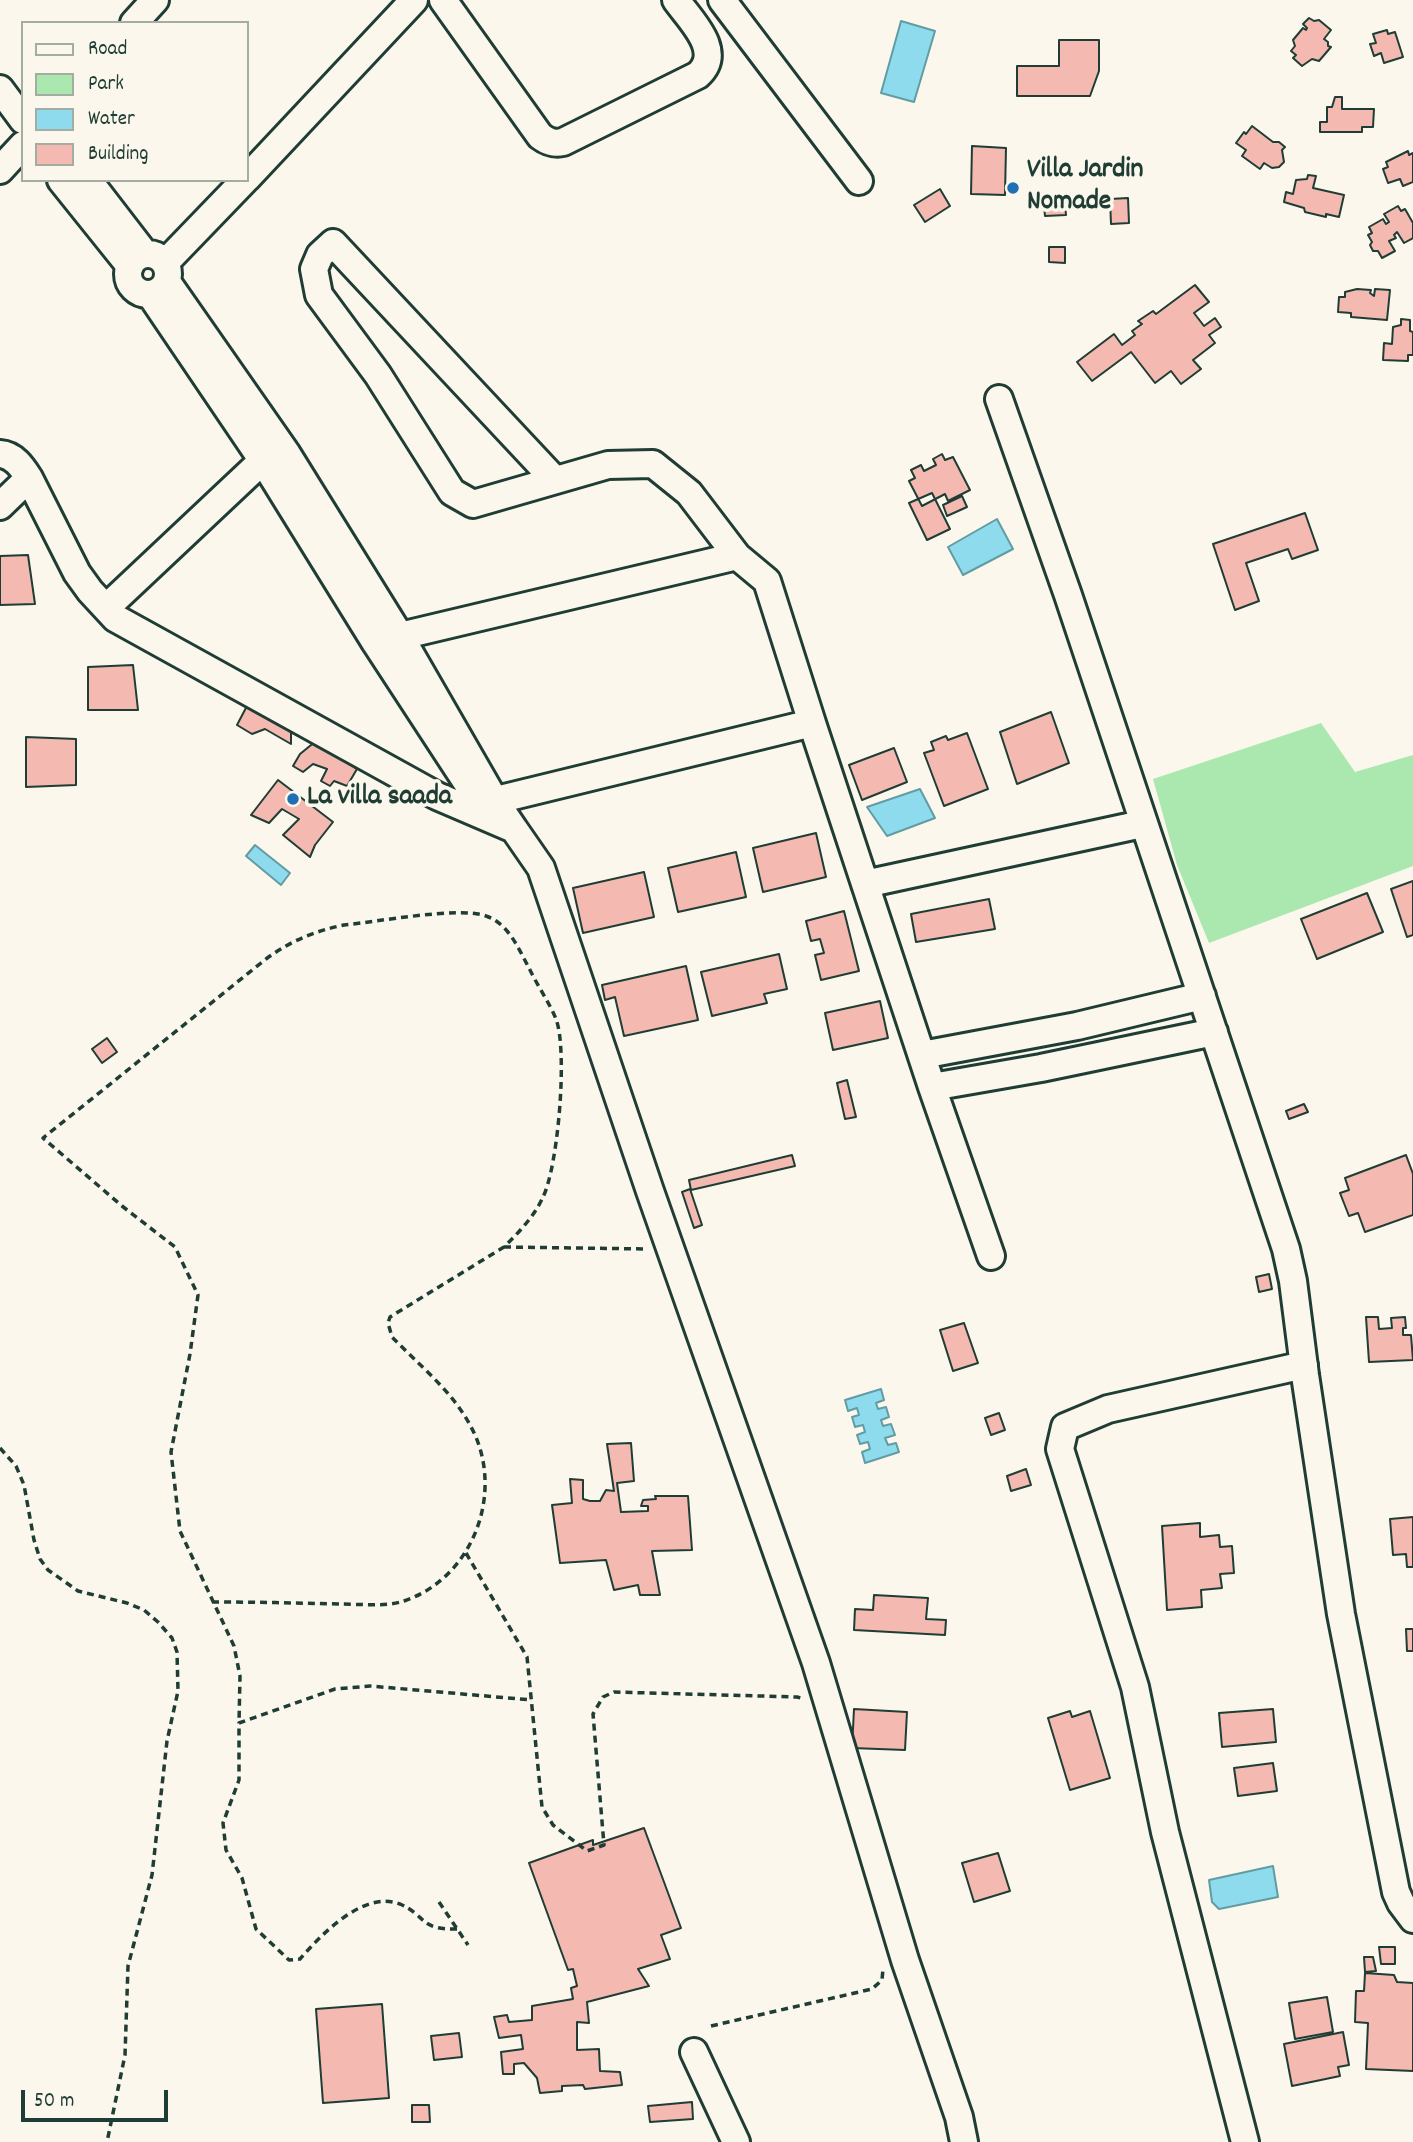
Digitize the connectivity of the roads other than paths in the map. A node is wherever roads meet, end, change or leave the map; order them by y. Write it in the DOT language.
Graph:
graph roads {
  1 [pos="155,0"];
  2 [pos="414,0"];
  3 [pos="443,0"];
  4 [pos="676,0"];
  5 [pos="722,0"];
  6 [pos="136,21"];
  7 [pos="0,89"];
  8 [pos="21,117"];
  9 [pos="21,147"];
  10 [pos="0,170"];
  11 [pos="248,177"];
  12 [pos="859,181"];
  13 [pos="63,182"];
  14 [pos="89,182"];
  15 [pos="243,182"];
  16 [pos="151,272"];
  17 [pos="999,399"];
  18 [pos="272,452"];
  19 [pos="0,454"];
  20 [pos="29,478"];
  21 [pos="554,479"];
  22 [pos="0,506"];
  23 [pos="737,556"];
  24 [pos="106,608"];
  25 [pos="388,639"];
  26 [pos="812,723"];
  27 [pos="486,807"];
  28 [pos="1142,824"];
  29 [pos="865,884"];
  30 [pos="1202,996"];
  31 [pos="1214,1032"];
  32 [pos="1028,1036"];
  33 [pos="922,1055"];
  34 [pos="1041,1068"];
  35 [pos="932,1087"];
  36 [pos="991,1256"];
  37 [pos="1304,1365"];
  38 [pos="1413,1919"];
  39 [pos="694,2052"];
  40 [pos="736,2142"];
  41 [pos="964,2142"];
  42 [pos="1245,2142"];
  1 -- 6 [label="street"];
  2 -- 11 [label="street"];
  3 -- 4 [label="street"];
  5 -- 12 [label="street"];
  7 -- 8 [label="street"];
  9 -- 10 [label="street"];
  13 -- 16 [label="street"];
  14 -- 16 [label="street"];
  15 -- 16 [label="street"];
  16 -- 18 [label="street"];
  17 -- 28 [label="street"];
  18 -- 24 [label="street"];
  18 -- 25 [label="street"];
  19 -- 20 [label="street"];
  20 -- 22 [label="street"];
  20 -- 24 [label="street"];
  21 -- 21 [label="street"];
  21 -- 23 [label="street"];
  23 -- 25 [label="street"];
  23 -- 26 [label="street"];
  24 -- 27 [label="street"];
  25 -- 27 [label="street"];
  26 -- 27 [label="street"];
  26 -- 29 [label="street"];
  27 -- 41 [label="street"];
  28 -- 29 [label="street"];
  28 -- 30 [label="street"];
  29 -- 33 [label="street"];
  30 -- 31 [label="street"];
  30 -- 32 [label="street"];
  31 -- 34 [label="street"];
  31 -- 37 [label="street"];
  32 -- 33 [label="street"];
  32 -- 34 [label="street"];
  33 -- 35 [label="street"];
  34 -- 35 [label="street"];
  35 -- 36 [label="street"];
  37 -- 38 [label="street"];
  37 -- 42 [label="street"];
  39 -- 40 [label="street"];
}
